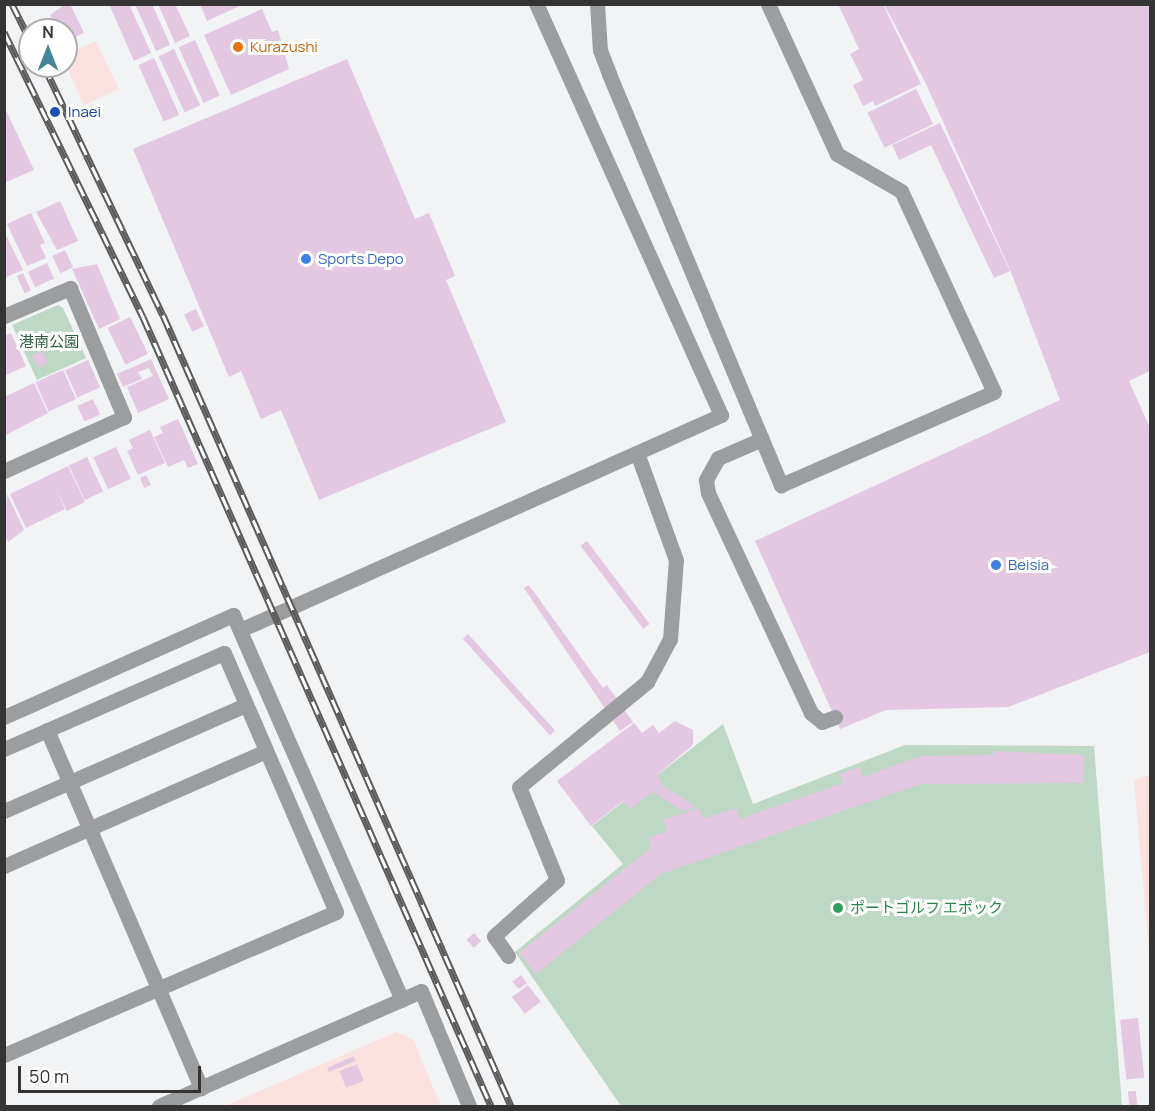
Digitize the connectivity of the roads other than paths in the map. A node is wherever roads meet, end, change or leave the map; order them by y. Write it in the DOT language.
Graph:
graph roads {
  1 [pos="536,4"];
  2 [pos="597,4"];
  3 [pos="768,4"];
  4 [pos="4,316"];
  5 [pos="762,439"];
  6 [pos="637,453"];
  7 [pos="4,471"];
  8 [pos="240,630"];
  9 [pos="246,705"];
  10 [pos="4,717"];
  11 [pos="836,717"];
  12 [pos="47,730"];
  13 [pos="4,749"];
  14 [pos="266,752"];
  15 [pos="70,783"];
  16 [pos="4,811"];
  17 [pos="89,829"];
  18 [pos="4,866"];
  19 [pos="508,956"];
  20 [pos="158,989"];
  21 [pos="402,1000"];
  22 [pos="4,1055"];
  23 [pos="201,1088"];
  24 [pos="159,1107"];
  25 [pos="469,1107"];
  1 -- 6 [label="street"];
  2 -- 5 [label="street"];
  3 -- 5 [label="street"];
  4 -- 7 [label="street"];
  5 -- 11 [label="street"];
  6 -- 8 [label="street"];
  6 -- 19 [label="street"];
  8 -- 10 [label="street"];
  8 -- 21 [label="street"];
  9 -- 12 [label="street"];
  9 -- 14 [label="street"];
  9 -- 15 [label="street"];
  12 -- 13 [label="street"];
  12 -- 15 [label="street"];
  14 -- 17 [label="street"];
  14 -- 20 [label="street"];
  15 -- 16 [label="street"];
  15 -- 17 [label="street"];
  17 -- 18 [label="street"];
  17 -- 20 [label="street"];
  20 -- 22 [label="street"];
  20 -- 23 [label="street"];
  21 -- 23 [label="street"];
  21 -- 25 [label="street"];
  23 -- 24 [label="street"];
}
